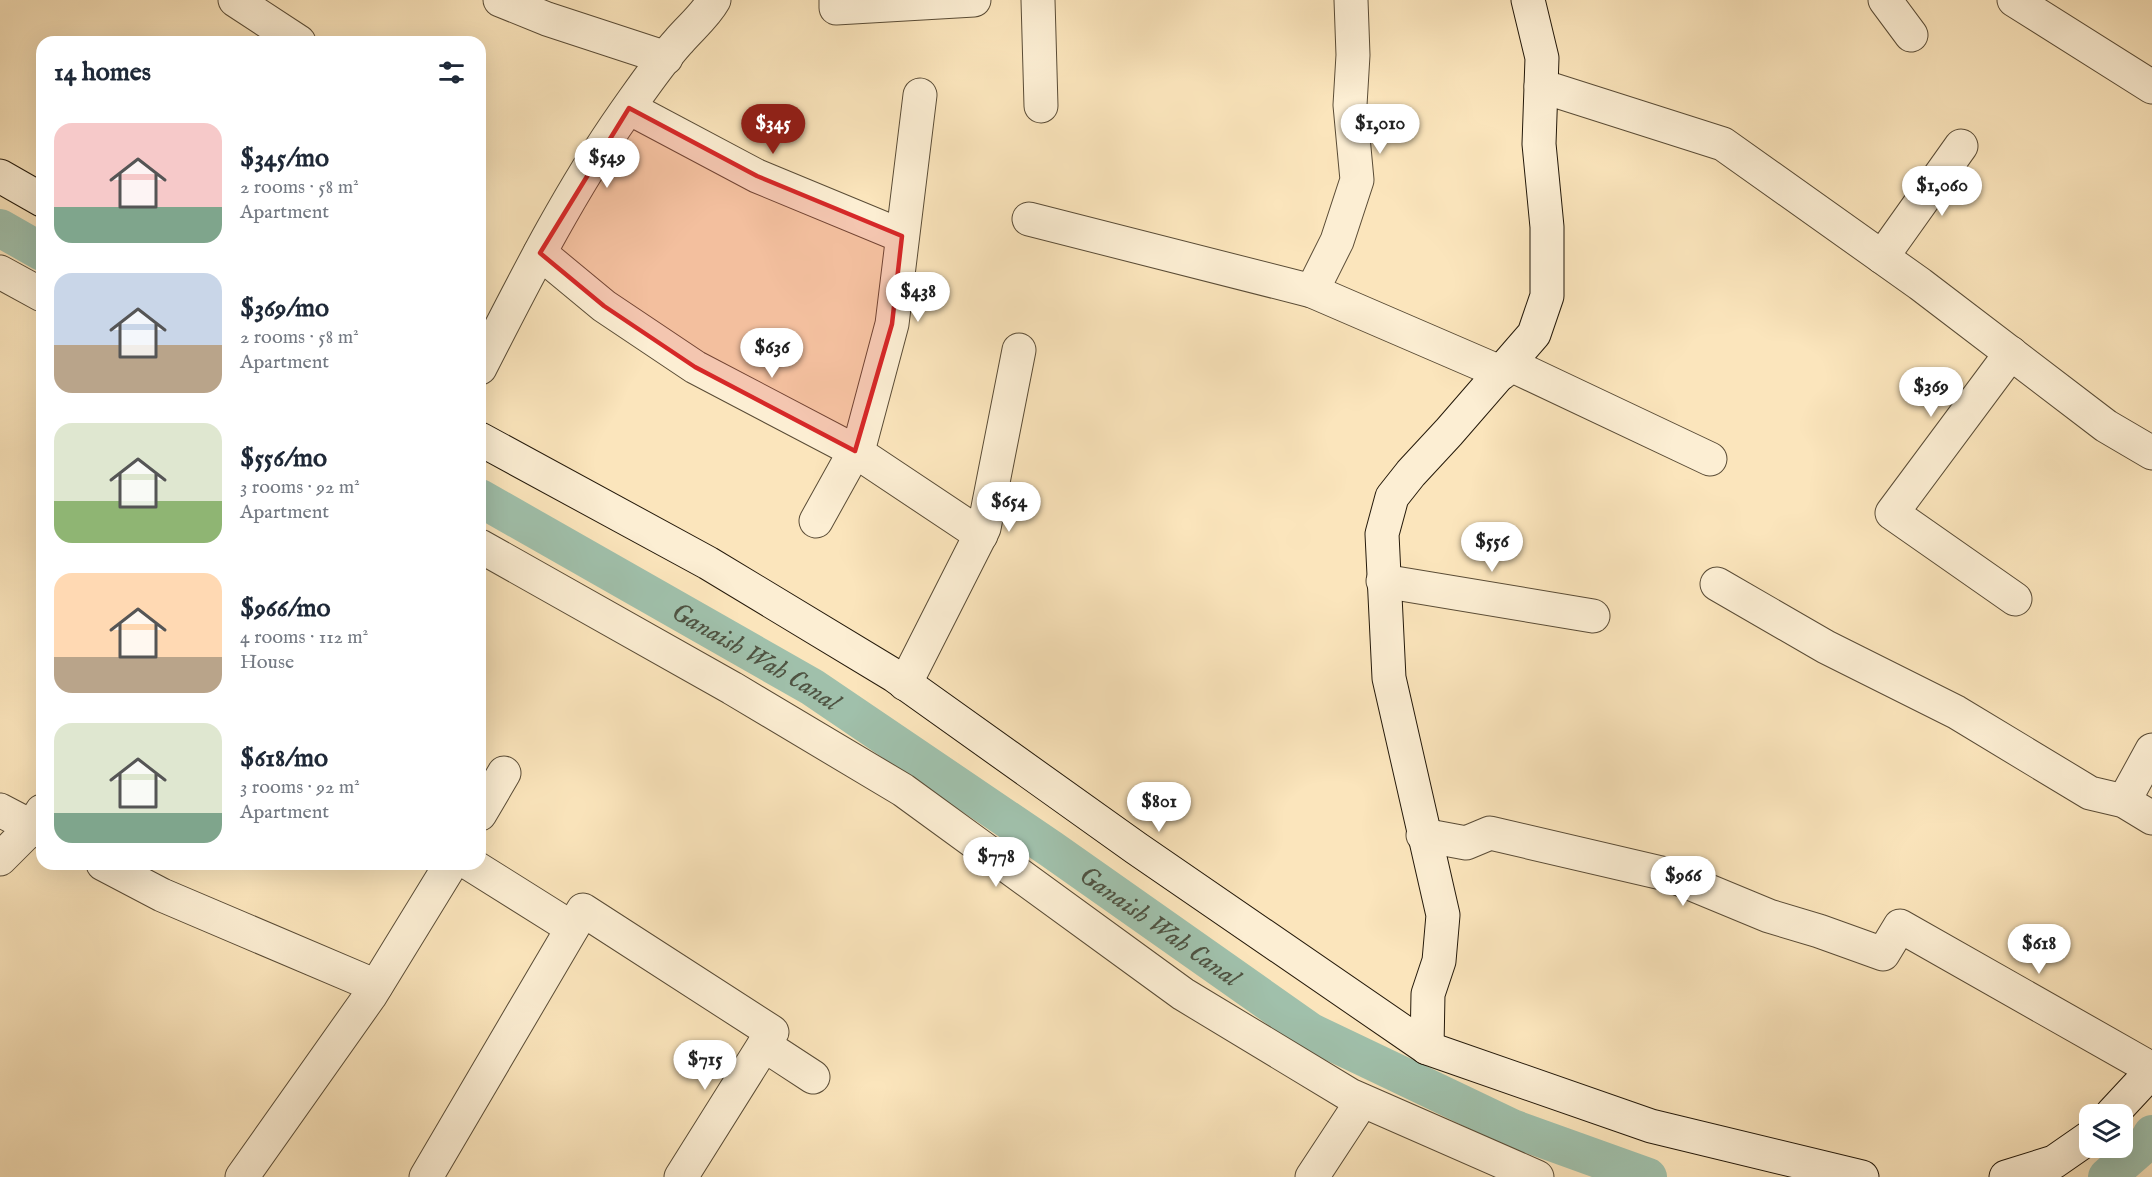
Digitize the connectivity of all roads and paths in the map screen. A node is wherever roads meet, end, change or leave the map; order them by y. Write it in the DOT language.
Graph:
graph roads {
  1 [pos="235,0"];
  2 [pos="500,0"];
  3 [pos="714,0"];
  4 [pos="836,0"];
  5 [pos="974,0"];
  6 [pos="1038,0"];
  7 [pos="1351,0"];
  8 [pos="1528,0"];
  9 [pos="1885,0"];
  10 [pos="2013,0"];
  11 [pos="1911,34"];
  12 [pos="290,36"];
  13 [pos="666,58"];
  14 [pos="1541,86"];
  15 [pos="2152,87"];
  16 [pos="920,95"];
  17 [pos="1041,106"];
  18 [pos="629,108"];
  19 [pos="1961,146"];
  20 [pos="0,177"];
  21 [pos="36,197"];
  22 [pos="1029,219"];
  23 [pos="902,236"];
  24 [pos="540,253"];
  25 [pos="1882,258"];
  26 [pos="0,272"];
  27 [pos="1312,291"];
  28 [pos="36,292"];
  29 [pos="1019,350"];
  30 [pos="2011,353"];
  31 [pos="486,357"];
  32 [pos="1505,369"];
  33 [pos="486,442"];
  34 [pos="855,451"];
  35 [pos="2152,453"];
  36 [pos="1710,459"];
  37 [pos="816,521"];
  38 [pos="981,535"];
  39 [pos="486,549"];
  40 [pos="1383,581"];
  41 [pos="1717,584"];
  42 [pos="2015,599"];
  43 [pos="1593,616"];
  44 [pos="905,684"];
  45 [pos="2152,750"];
  46 [pos="504,773"];
  47 [pos="2124,801"];
  48 [pos="486,804"];
  49 [pos="0,810"];
  50 [pos="2152,818"];
  51 [pos="36,822"];
  52 [pos="36,826"];
  53 [pos="1423,835"];
  54 [pos="0,859"];
  55 [pos="114,870"];
  56 [pos="447,870"];
  57 [pos="480,870"];
  58 [pos="572,928"];
  59 [pos="376,986"];
  60 [pos="764,1045"];
  61 [pos="1427,1048"];
  62 [pos="2152,1070"];
  63 [pos="813,1077"];
  64 [pos="1362,1101"];
  65 [pos="2121,1104"];
  66 [pos="2079,1145"];
  67 [pos="242,1177"];
  68 [pos="426,1177"];
  69 [pos="681,1177"];
  70 [pos="1312,1177"];
  71 [pos="1536,1177"];
  72 [pos="1863,1177"];
  73 [pos="2006,1177"];
  1 -- 12 [label="street"];
  2 -- 13 [label="street"];
  3 -- 13 [label="street"];
  4 -- 5 [label="street"];
  6 -- 17 [label="street"];
  7 -- 27 [label="street"];
  8 -- 14 [label="street"];
  9 -- 11 [label="street"];
  10 -- 15 [label="street"];
  13 -- 18 [label="street"];
  14 -- 25 [label="street"];
  14 -- 32 [label="street"];
  16 -- 23 [label="street"];
  18 -- 23 [label="street"];
  18 -- 24 [label="street"];
  19 -- 25 [label="street"];
  20 -- 21 [label="street"];
  22 -- 27 [label="street"];
  23 -- 34 [label="street"];
  24 -- 31 [label="street"];
  24 -- 34 [label="street"];
  25 -- 30 [label="street"];
  26 -- 28 [label="street"];
  27 -- 32 [label="street"];
  29 -- 38 [label="street"];
  30 -- 35 [label="street"];
  30 -- 42 [label="street"];
  32 -- 36 [label="street"];
  32 -- 40 [label="street"];
  33 -- 44 [label="street"];
  34 -- 37 [label="street"];
  34 -- 38 [label="street"];
  38 -- 44 [label="street"];
  39 -- 64 [label="street"];
  40 -- 43 [label="street"];
  40 -- 53 [label="street"];
  41 -- 47 [label="street"];
  44 -- 61 [label="street"];
  45 -- 47 [label="street"];
  46 -- 48 [label="street"];
  47 -- 50 [label="street"];
  49 -- 51 [label="street"];
  52 -- 54 [label="street"];
  53 -- 61 [label="street"];
  53 -- 62 [label="street"];
  55 -- 59 [label="street"];
  56 -- 59 [label="street"];
  57 -- 58 [label="street"];
  58 -- 60 [label="street"];
  58 -- 68 [label="street"];
  59 -- 67 [label="street"];
  60 -- 63 [label="street"];
  60 -- 69 [label="street"];
  61 -- 72 [label="street"];
  62 -- 65 [label="street"];
  64 -- 70 [label="street"];
  64 -- 71 [label="street"];
  66 -- 73 [label="street"];
}
